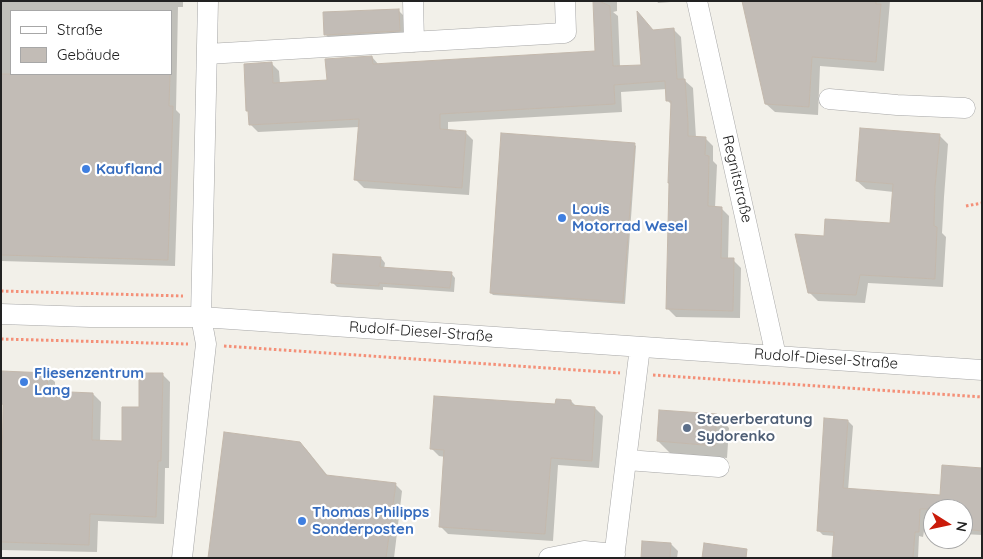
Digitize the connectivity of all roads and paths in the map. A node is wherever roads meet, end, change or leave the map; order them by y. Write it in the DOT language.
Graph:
graph roads {
  1 [pos="208,1"];
  2 [pos="413,1"];
  3 [pos="565,1"];
  4 [pos="697,1"];
  5 [pos="414,42"];
  6 [pos="207,54"];
  7 [pos="829,98"];
  8 [pos="965,108"];
  9 [pos="982,202"];
  10 [pos="966,206"];
  11 [pos="1,314"];
  12 [pos="201,317"];
  13 [pos="1,339"];
  14 [pos="206,344"];
  15 [pos="640,347"];
  16 [pos="776,356"];
  17 [pos="982,370"];
  18 [pos="637,374"];
  19 [pos="982,398"];
  20 [pos="626,460"];
  21 [pos="719,467"];
  22 [pos="614,556"];
  23 [pos="182,558"];
  24 [pos="549,558"];
  1 -- 6 [label="street"];
  2 -- 5 [label="street"];
  3 -- 5 [label="street"];
  4 -- 16 [label="street, Regnitstraße"];
  5 -- 6 [label="street"];
  6 -- 12 [label="street"];
  7 -- 8 [label="street"];
  9 -- 10 [label="path"];
  11 -- 12 [label="street, Rudolf-Diesel-Straße"];
  12 -- 14 [label="street"];
  12 -- 15 [label="street, Rudolf-Diesel-Straße"];
  13 -- 14 [label="path"];
  14 -- 18 [label="path"];
  14 -- 23 [label="street"];
  15 -- 16 [label="street, Rudolf-Diesel-Straße"];
  15 -- 18 [label="street"];
  16 -- 17 [label="street, Rudolf-Diesel-Straße"];
  18 -- 19 [label="path"];
  18 -- 20 [label="street"];
  20 -- 21 [label="street"];
  20 -- 22 [label="street"];
  22 -- 24 [label="street"];
}
